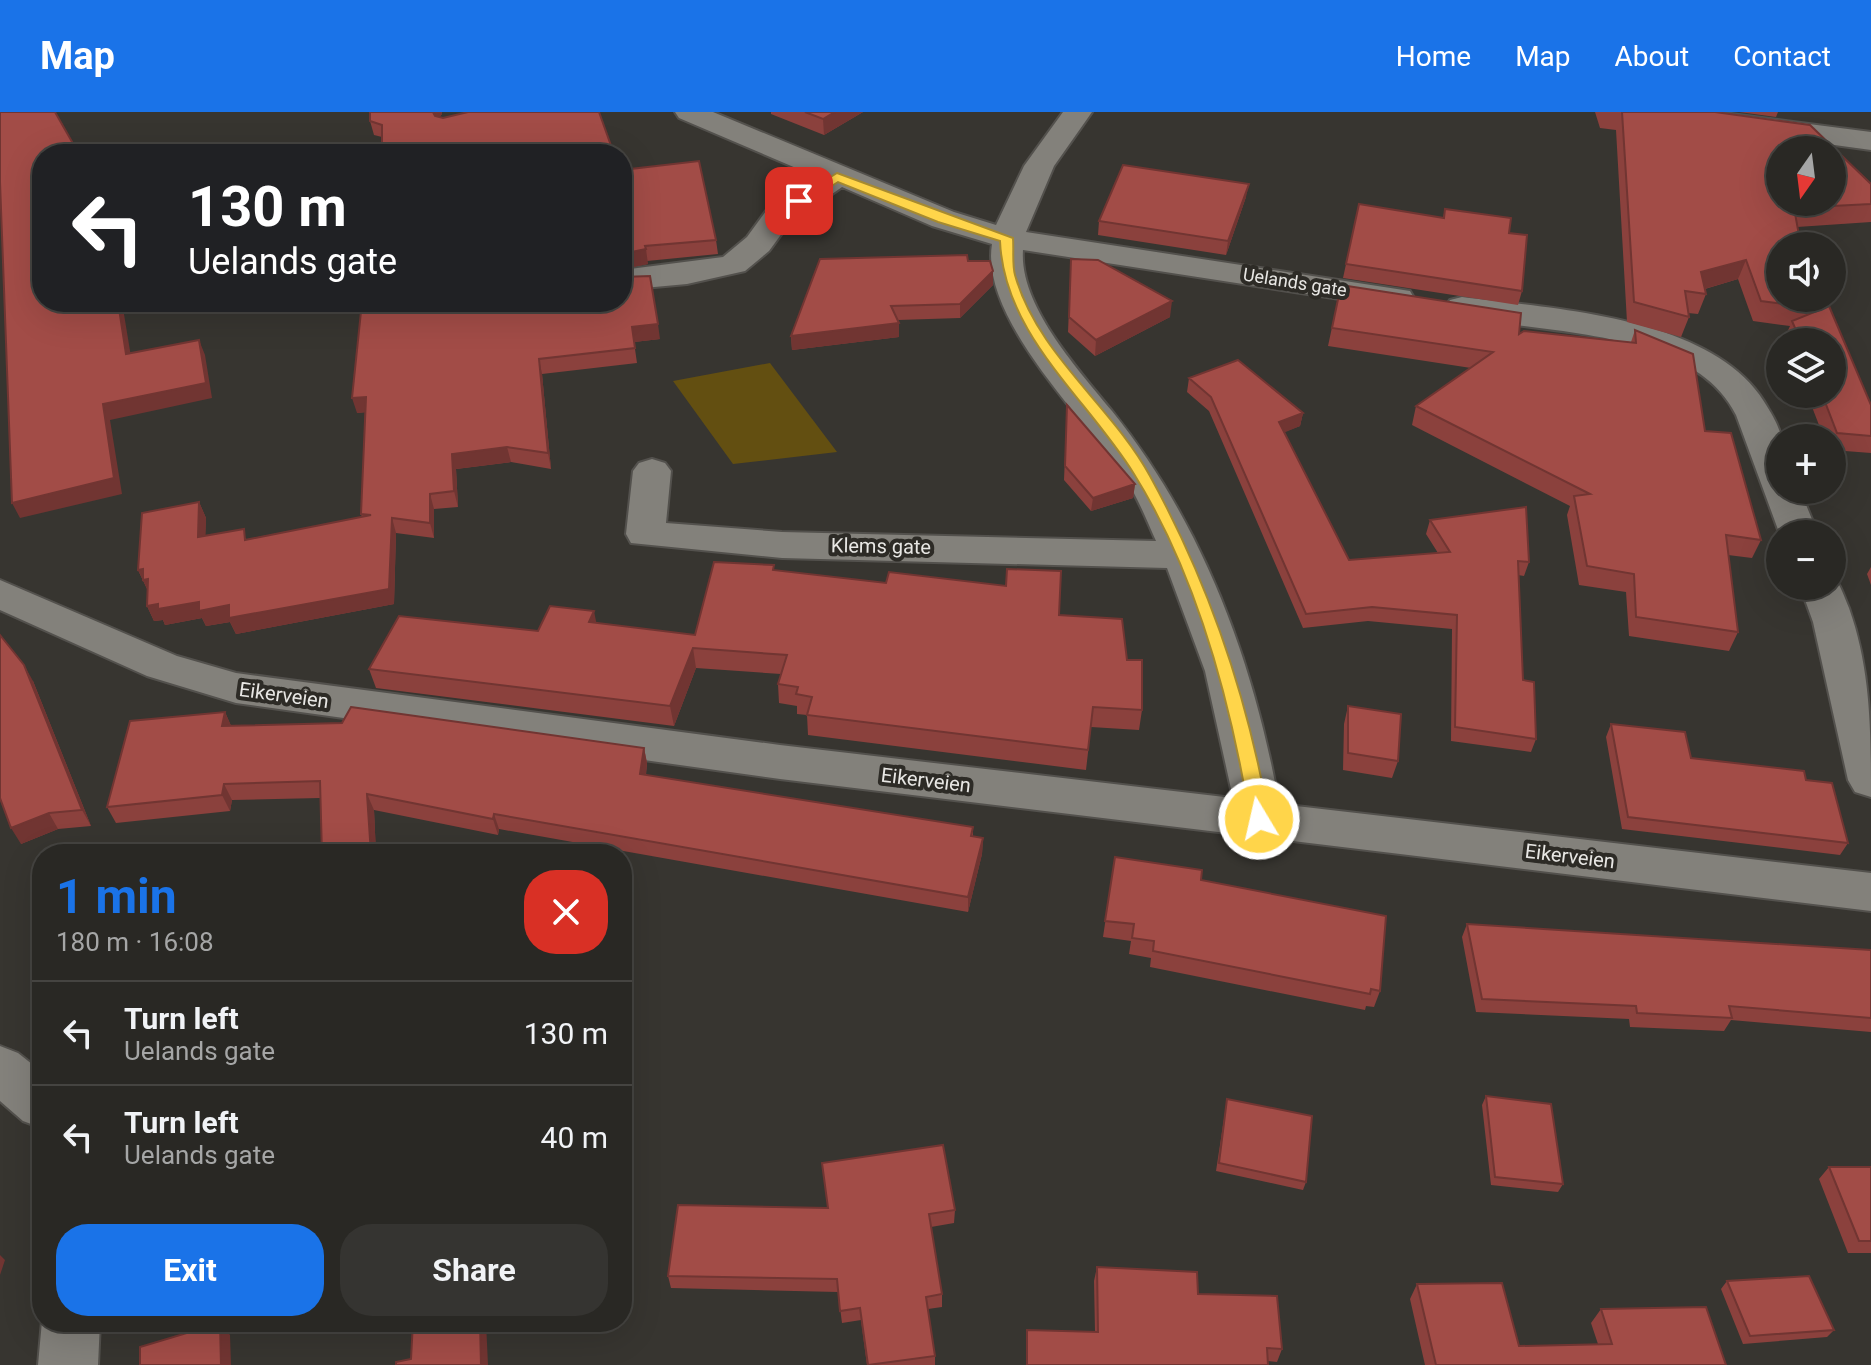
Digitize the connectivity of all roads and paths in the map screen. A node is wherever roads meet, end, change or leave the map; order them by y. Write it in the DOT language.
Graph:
graph roads {
  1 [pos="689,112"];
  2 [pos="1078,112"];
  3 [pos="1652,112"];
  4 [pos="1871,141"];
  5 [pos="837,177"];
  6 [pos="1006,238"];
  7 [pos="632,279"];
  8 [pos="1766,452"];
  9 [pos="652,471"];
  10 [pos="1182,555"];
  11 [pos="0,594"];
  12 [pos="1825,600"];
  13 [pos="1871,780"];
  14 [pos="1259,819"];
  15 [pos="1871,892"];
  16 [pos="0,1069"];
  17 [pos="32,1096"];
  18 [pos="70,1332"];
  19 [pos="68,1365"];
  1 -- 5 [label="street, Uelands gate"];
  2 -- 6 [label="street"];
  3 -- 4 [label="street"];
  5 -- 6 [label="street, Uelands gate"];
  5 -- 7 [label="street"];
  6 -- 8 [label="street, Uelands gate"];
  6 -- 10 [label="street"];
  9 -- 10 [label="street, Klems gate"];
  10 -- 14 [label="street"];
  11 -- 14 [label="street, Eikerveien"];
  12 -- 13 [label="street"];
  14 -- 15 [label="street, Eikerveien"];
  16 -- 17 [label="street"];
  18 -- 19 [label="street"];
}
